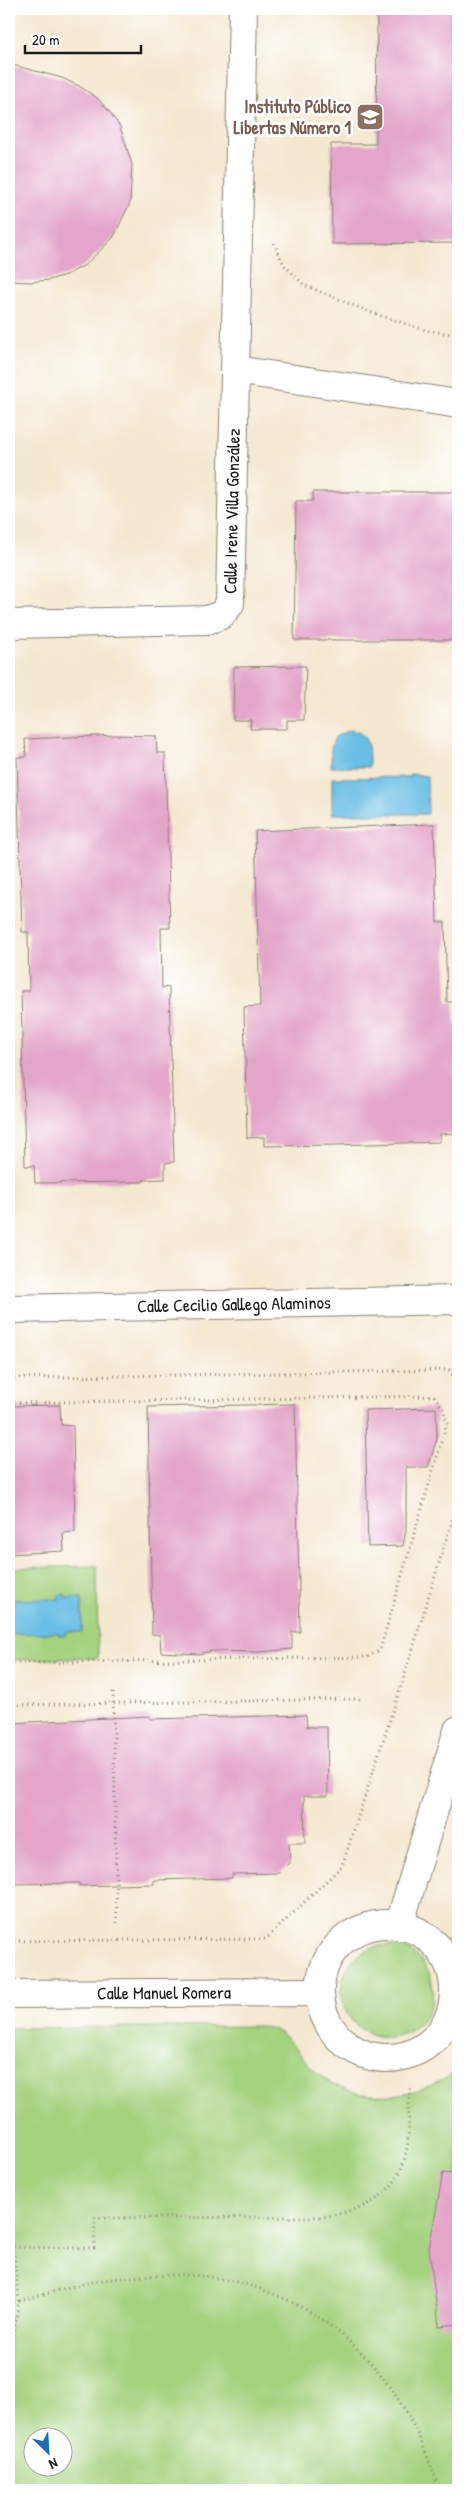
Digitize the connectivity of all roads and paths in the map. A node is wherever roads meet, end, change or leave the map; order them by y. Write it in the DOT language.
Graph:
graph roads {
  1 [pos="243,9"];
  2 [pos="272,236"];
  3 [pos="458,335"];
  4 [pos="236,370"];
  5 [pos="458,404"];
  6 [pos="9,624"];
  7 [pos="458,1300"];
  8 [pos="9,1310"];
  9 [pos="9,1378"];
  10 [pos="458,1382"];
  11 [pos="9,1403"];
  12 [pos="458,1501"];
  13 [pos="9,1663"];
  14 [pos="113,1692"];
  15 [pos="360,1699"];
  16 [pos="114,1704"];
  17 [pos="9,1705"];
  18 [pos="458,1730"];
  19 [pos="117,1923"];
  20 [pos="399,1926"];
  21 [pos="9,1941"];
  22 [pos="320,1992"];
  23 [pos="9,1994"];
  24 [pos="411,2087"];
  25 [pos="19,2301"];
  26 [pos="9,2303"];
  27 [pos="9,2355"];
  28 [pos="439,2490"];
  1 -- 4 [label="street, Calle Irene Villa González"];
  2 -- 3 [label="path"];
  4 -- 5 [label="street"];
  4 -- 6 [label="street, Calle Irene Villa González"];
  7 -- 8 [label="street, Calle Cecilio Gallego Alaminos"];
  9 -- 10 [label="path"];
  11 -- 13 [label="path"];
  12 -- 21 [label="path"];
  14 -- 16 [label="path"];
  15 -- 16 [label="path"];
  16 -- 17 [label="path"];
  16 -- 19 [label="path"];
  18 -- 20 [label="street"];
  20 -- 22 [label="street"];
  20 -- 22 [label="street"];
  22 -- 23 [label="street, Calle Manuel Romera"];
  24 -- 25 [label="path"];
  25 -- 26 [label="path"];
  25 -- 27 [label="path"];
  25 -- 28 [label="path"];
}
